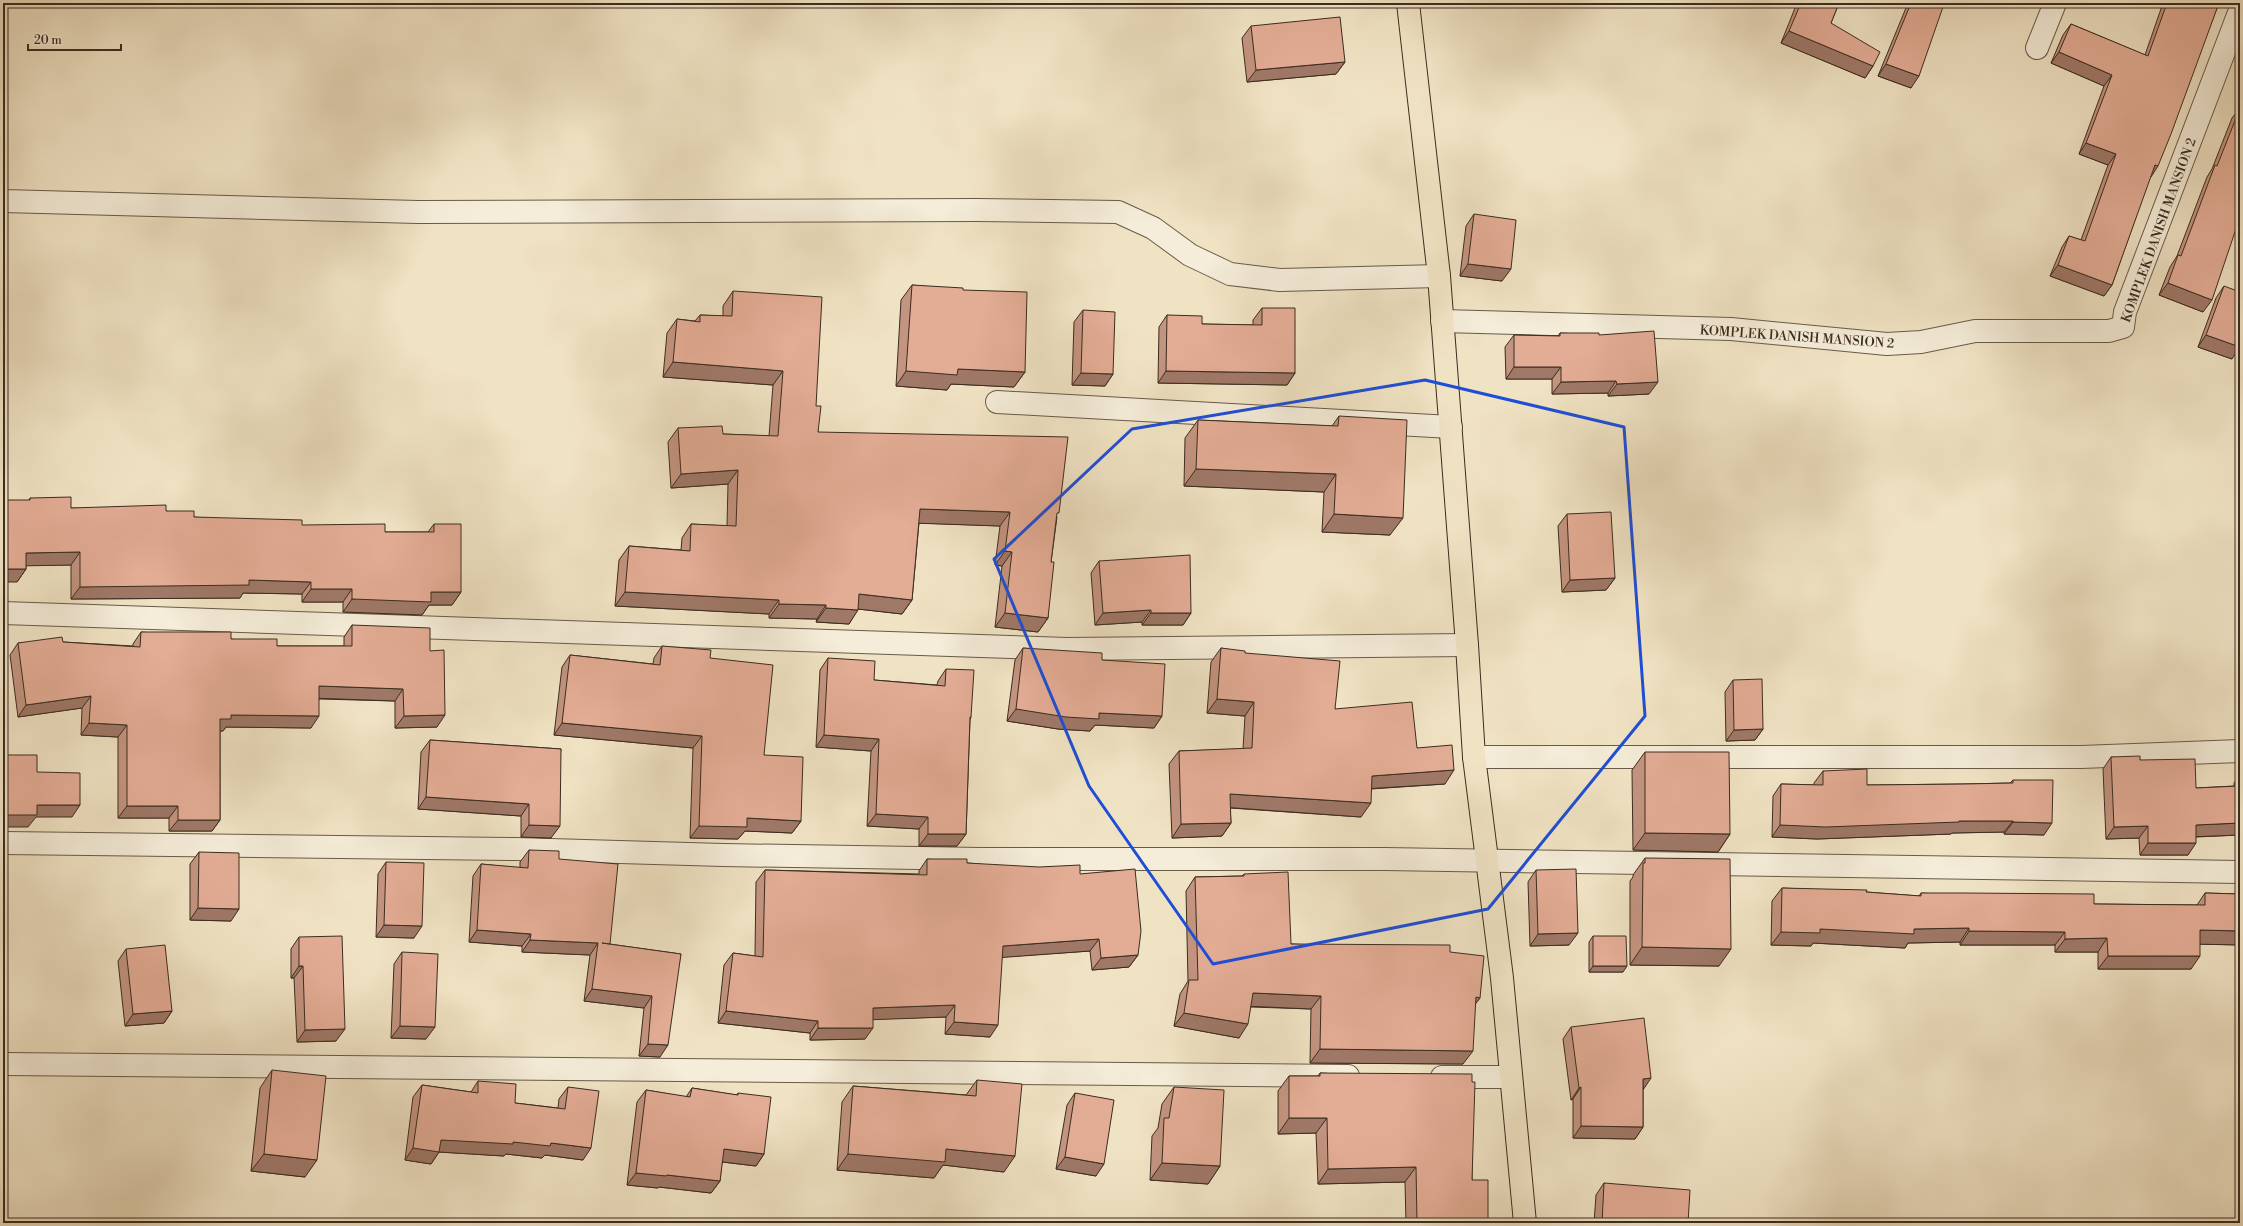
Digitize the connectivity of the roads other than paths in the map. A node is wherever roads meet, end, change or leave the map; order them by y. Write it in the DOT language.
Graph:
graph roads {
  1 [pos="1408,3"];
  2 [pos="2054,3"];
  3 [pos="2240,10"];
  4 [pos="2037,48"];
  5 [pos="3,201"];
  6 [pos="1439,276"];
  7 [pos="1442,321"];
  8 [pos="996,402"];
  9 [pos="1451,428"];
  10 [pos="3,613"];
  11 [pos="1467,645"];
  12 [pos="2240,751"];
  13 [pos="1474,757"];
  14 [pos="3,843"];
  15 [pos="1486,861"];
  16 [pos="2240,872"];
  17 [pos="3,1064"];
  18 [pos="1367,1076"];
  19 [pos="1423,1076"];
  20 [pos="1511,1077"];
  21 [pos="1526,1223"];
  1 -- 6 [label="main road"];
  2 -- 4 [label="street"];
  3 -- 7 [label="street, KOMPLEK DANISH MANSION 2"];
  5 -- 6 [label="street"];
  6 -- 7 [label="main road"];
  7 -- 9 [label="main road"];
  8 -- 9 [label="street"];
  9 -- 11 [label="main road"];
  10 -- 11 [label="street"];
  11 -- 13 [label="main road"];
  12 -- 13 [label="street"];
  13 -- 15 [label="main road"];
  14 -- 15 [label="street"];
  15 -- 16 [label="street"];
  15 -- 20 [label="main road"];
  17 -- 18 [label="street"];
  19 -- 20 [label="street"];
  20 -- 21 [label="main road"];
}
